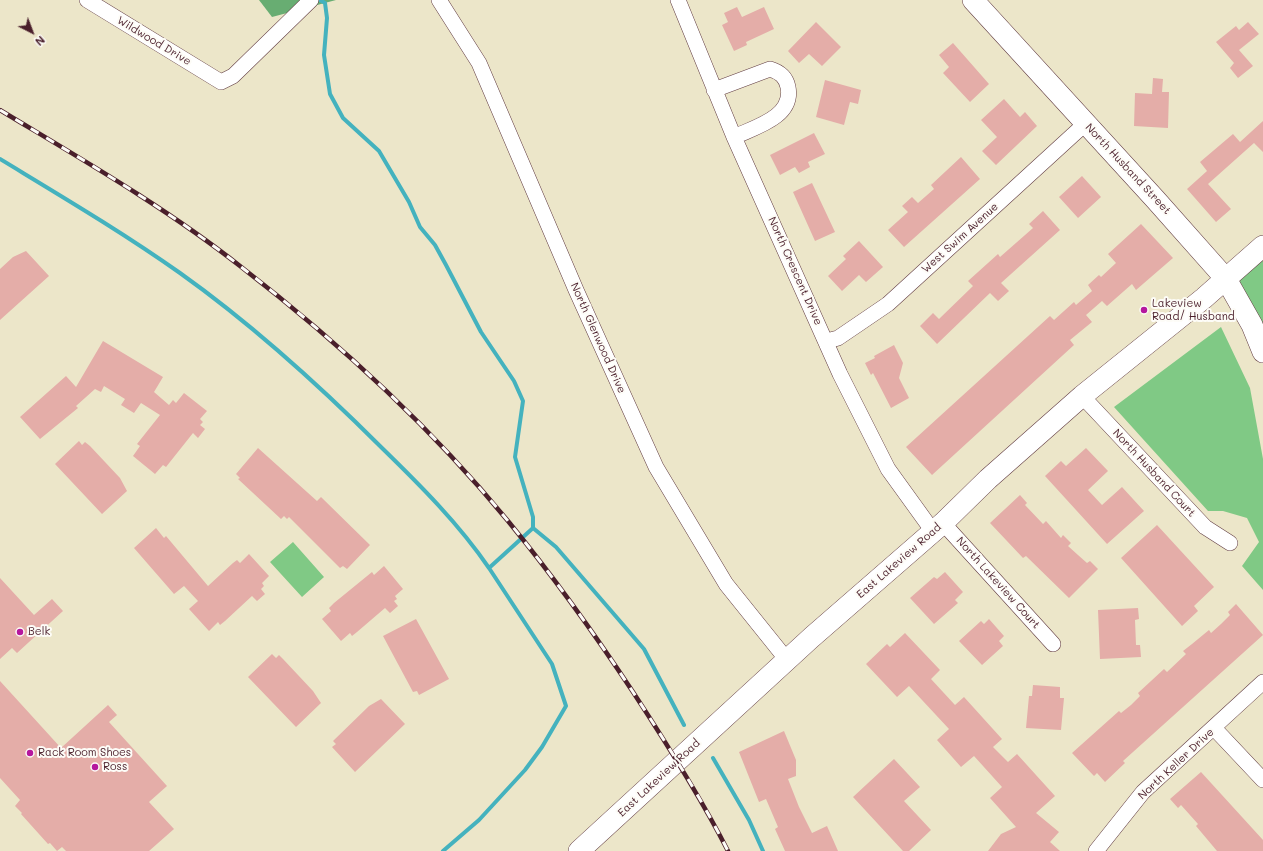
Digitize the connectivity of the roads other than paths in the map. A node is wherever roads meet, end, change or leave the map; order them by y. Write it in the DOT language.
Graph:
graph roads {
  1 [pos="87,0"];
  2 [pos="311,0"];
  3 [pos="439,0"];
  4 [pos="678,0"];
  5 [pos="973,0"];
  6 [pos="714,90"];
  7 [pos="1086,123"];
  8 [pos="734,137"];
  9 [pos="1263,246"];
  10 [pos="1226,280"];
  11 [pos="827,341"];
  12 [pos="1263,352"];
  13 [pos="1082,396"];
  14 [pos="937,526"];
  15 [pos="1230,543"];
  16 [pos="1054,644"];
  17 [pos="787,660"];
  18 [pos="1263,682"];
  19 [pos="1214,728"];
  20 [pos="1263,780"];
  21 [pos="579,851"];
  22 [pos="1096,851"];
  1 -- 2 [label="street, Wildwood Drive"];
  3 -- 17 [label="street, North Glenwood Drive"];
  4 -- 6 [label="street, North Crescent Drive"];
  5 -- 7 [label="main road, North Husband Street"];
  6 -- 8 [label="street, North Crescent Drive"];
  6 -- 8 [label="street"];
  7 -- 10 [label="main road, North Husband Street"];
  7 -- 11 [label="street, West Swim Avenue"];
  8 -- 11 [label="street, North Crescent Drive"];
  9 -- 10 [label="main road, East Lakeview Road"];
  10 -- 12 [label="main road, North Husband Street"];
  10 -- 13 [label="main road, East Lakeview Road"];
  11 -- 14 [label="street, North Crescent Drive"];
  13 -- 14 [label="main road, East Lakeview Road"];
  13 -- 15 [label="street, North Husband Court"];
  14 -- 16 [label="street, North Lakeview Court"];
  14 -- 17 [label="main road, East Lakeview Road"];
  17 -- 21 [label="main road, East Lakeview Road"];
  18 -- 19 [label="street, North Keller Drive"];
  19 -- 20 [label="street"];
  19 -- 22 [label="street, North Keller Drive"];
}
